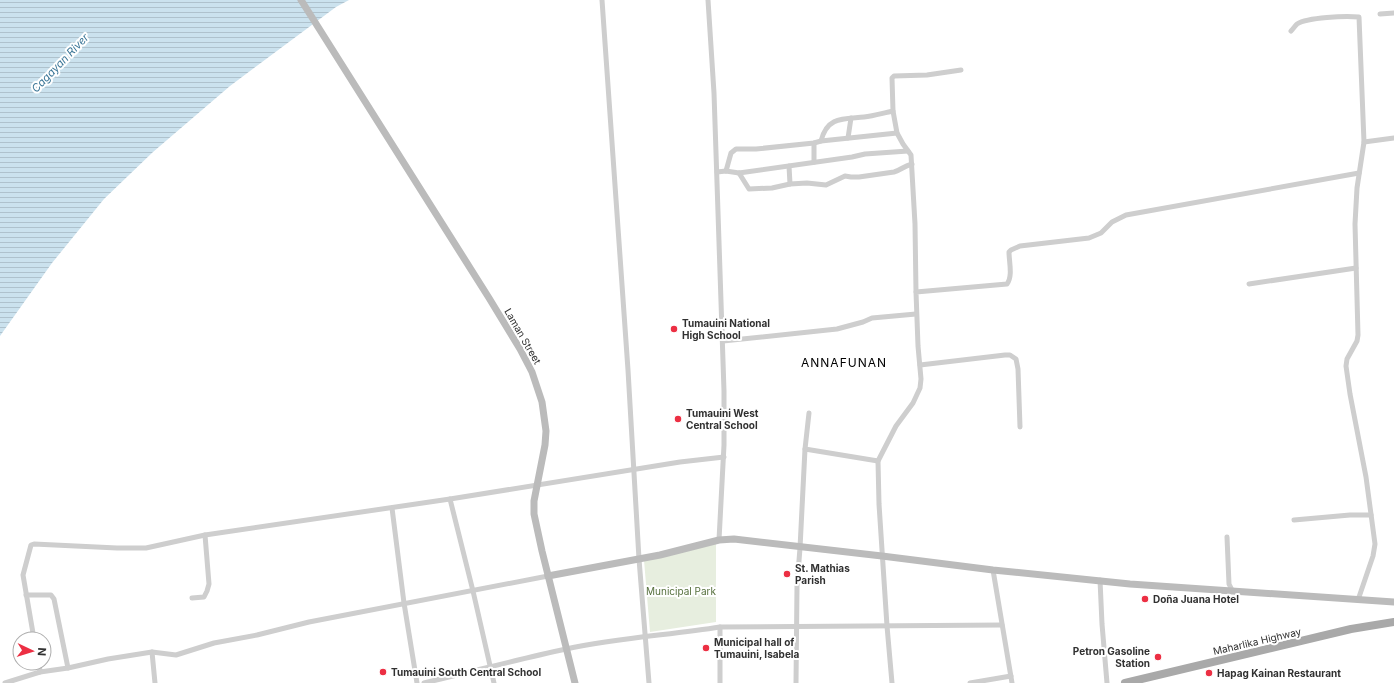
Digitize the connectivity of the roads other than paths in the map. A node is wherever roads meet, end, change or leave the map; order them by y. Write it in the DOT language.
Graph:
graph roads {
  1 [pos="301,0"];
  2 [pos="602,0"];
  3 [pos="708,0"];
  4 [pos="1394,13"];
  5 [pos="1380,14"];
  6 [pos="1291,31"];
  7 [pos="961,70"];
  8 [pos="893,111"];
  9 [pos="851,118"];
  10 [pos="897,133"];
  11 [pos="848,138"];
  12 [pos="1394,138"];
  13 [pos="821,141"];
  14 [pos="1364,142"];
  15 [pos="814,143"];
  16 [pos="908,151"];
  17 [pos="814,162"];
  18 [pos="912,164"];
  19 [pos="789,166"];
  20 [pos="726,171"];
  21 [pos="717,172"];
  22 [pos="739,173"];
  23 [pos="1359,173"];
  24 [pos="790,184"];
  25 [pos="1356,268"];
  26 [pos="1249,284"];
  27 [pos="916,292"];
  28 [pos="916,314"];
  29 [pos="723,341"];
  30 [pos="920,365"];
  31 [pos="809,413"];
  32 [pos="1020,427"];
  33 [pos="806,449"];
  34 [pos="724,457"];
  35 [pos="878,461"];
  36 [pos="634,469"];
  37 [pos="537,486"];
  38 [pos="450,499"];
  39 [pos="392,508"];
  40 [pos="1371,515"];
  41 [pos="1294,520"];
  42 [pos="204,535"];
  43 [pos="1227,537"];
  44 [pos="719,540"];
  45 [pos="800,548"];
  46 [pos="882,556"];
  47 [pos="639,559"];
  48 [pos="993,570"];
  49 [pos="548,576"];
  50 [pos="1100,580"];
  51 [pos="1232,590"];
  52 [pos="474,591"];
  53 [pos="26,595"];
  54 [pos="192,598"];
  55 [pos="1358,600"];
  56 [pos="1394,602"];
  57 [pos="404,603"];
  58 [pos="1394,622"];
  59 [pos="1002,625"];
  60 [pos="887,626"];
  61 [pos="720,627"];
  62 [pos="796,627"];
  63 [pos="33,631"];
  64 [pos="646,636"];
  65 [pos="567,649"];
  66 [pos="152,652"];
  67 [pos="68,668"];
  68 [pos="490,668"];
  69 [pos="40,672"];
  70 [pos="1011,676"];
  71 [pos="5,683"];
  72 [pos="155,683"];
  73 [pos="417,683"];
  74 [pos="424,683"];
  75 [pos="494,683"];
  76 [pos="575,683"];
  77 [pos="649,683"];
  78 [pos="720,683"];
  79 [pos="796,683"];
  80 [pos="892,683"];
  81 [pos="970,683"];
  82 [pos="1012,683"];
  83 [pos="1107,683"];
  84 [pos="1125,683"];
  1 -- 37 [label="street, Laman Street"];
  2 -- 36 [label="street"];
  3 -- 21 [label="street"];
  4 -- 5 [label="street"];
  6 -- 14 [label="street"];
  7 -- 8 [label="street"];
  8 -- 9 [label="street"];
  8 -- 10 [label="street"];
  9 -- 11 [label="street"];
  9 -- 13 [label="street"];
  10 -- 11 [label="street"];
  10 -- 16 [label="street"];
  11 -- 13 [label="street"];
  12 -- 14 [label="street"];
  13 -- 15 [label="street"];
  14 -- 23 [label="street"];
  15 -- 17 [label="street"];
  15 -- 20 [label="street"];
  16 -- 17 [label="street"];
  16 -- 18 [label="street"];
  17 -- 19 [label="street"];
  18 -- 24 [label="street"];
  18 -- 27 [label="street"];
  19 -- 22 [label="street"];
  19 -- 24 [label="street"];
  20 -- 21 [label="street"];
  20 -- 22 [label="street"];
  21 -- 29 [label="street"];
  22 -- 24 [label="street"];
  23 -- 25 [label="street"];
  23 -- 27 [label="street"];
  25 -- 26 [label="street"];
  25 -- 40 [label="street"];
  27 -- 28 [label="street"];
  28 -- 29 [label="street"];
  28 -- 30 [label="street"];
  29 -- 34 [label="street"];
  30 -- 32 [label="street"];
  30 -- 35 [label="street"];
  31 -- 33 [label="street"];
  33 -- 35 [label="street"];
  33 -- 45 [label="street"];
  34 -- 36 [label="street"];
  34 -- 44 [label="street"];
  35 -- 46 [label="street"];
  36 -- 37 [label="street"];
  36 -- 47 [label="street"];
  37 -- 38 [label="street"];
  37 -- 49 [label="street, Laman Street"];
  38 -- 39 [label="street"];
  38 -- 52 [label="street"];
  39 -- 42 [label="street"];
  39 -- 57 [label="street"];
  40 -- 41 [label="street"];
  40 -- 55 [label="street"];
  42 -- 53 [label="street"];
  42 -- 54 [label="street"];
  43 -- 51 [label="street"];
  44 -- 45 [label="street"];
  44 -- 47 [label="street"];
  45 -- 46 [label="street"];
  45 -- 62 [label="street"];
  46 -- 48 [label="street"];
  46 -- 60 [label="street"];
  47 -- 49 [label="street"];
  47 -- 64 [label="street"];
  48 -- 50 [label="street"];
  48 -- 59 [label="street"];
  49 -- 52 [label="street"];
  49 -- 65 [label="street, Laman Street"];
  50 -- 51 [label="street"];
  50 -- 83 [label="street"];
  51 -- 55 [label="street"];
  52 -- 57 [label="street"];
  52 -- 68 [label="street"];
  53 -- 63 [label="street"];
  53 -- 67 [label="street"];
  55 -- 56 [label="street"];
  57 -- 66 [label="street"];
  57 -- 73 [label="street"];
  58 -- 84 [label="main road, Maharlika Highway"];
  59 -- 60 [label="street"];
  59 -- 70 [label="street"];
  60 -- 62 [label="street"];
  60 -- 80 [label="street"];
  61 -- 62 [label="street"];
  61 -- 64 [label="street"];
  61 -- 78 [label="street"];
  62 -- 79 [label="street"];
  64 -- 65 [label="street"];
  64 -- 77 [label="street"];
  65 -- 68 [label="street"];
  65 -- 76 [label="street, Laman Street"];
  66 -- 67 [label="street"];
  66 -- 72 [label="street"];
  67 -- 69 [label="street"];
  68 -- 74 [label="street"];
  68 -- 75 [label="street"];
  69 -- 71 [label="street"];
  70 -- 81 [label="street"];
  70 -- 82 [label="street"];
}
